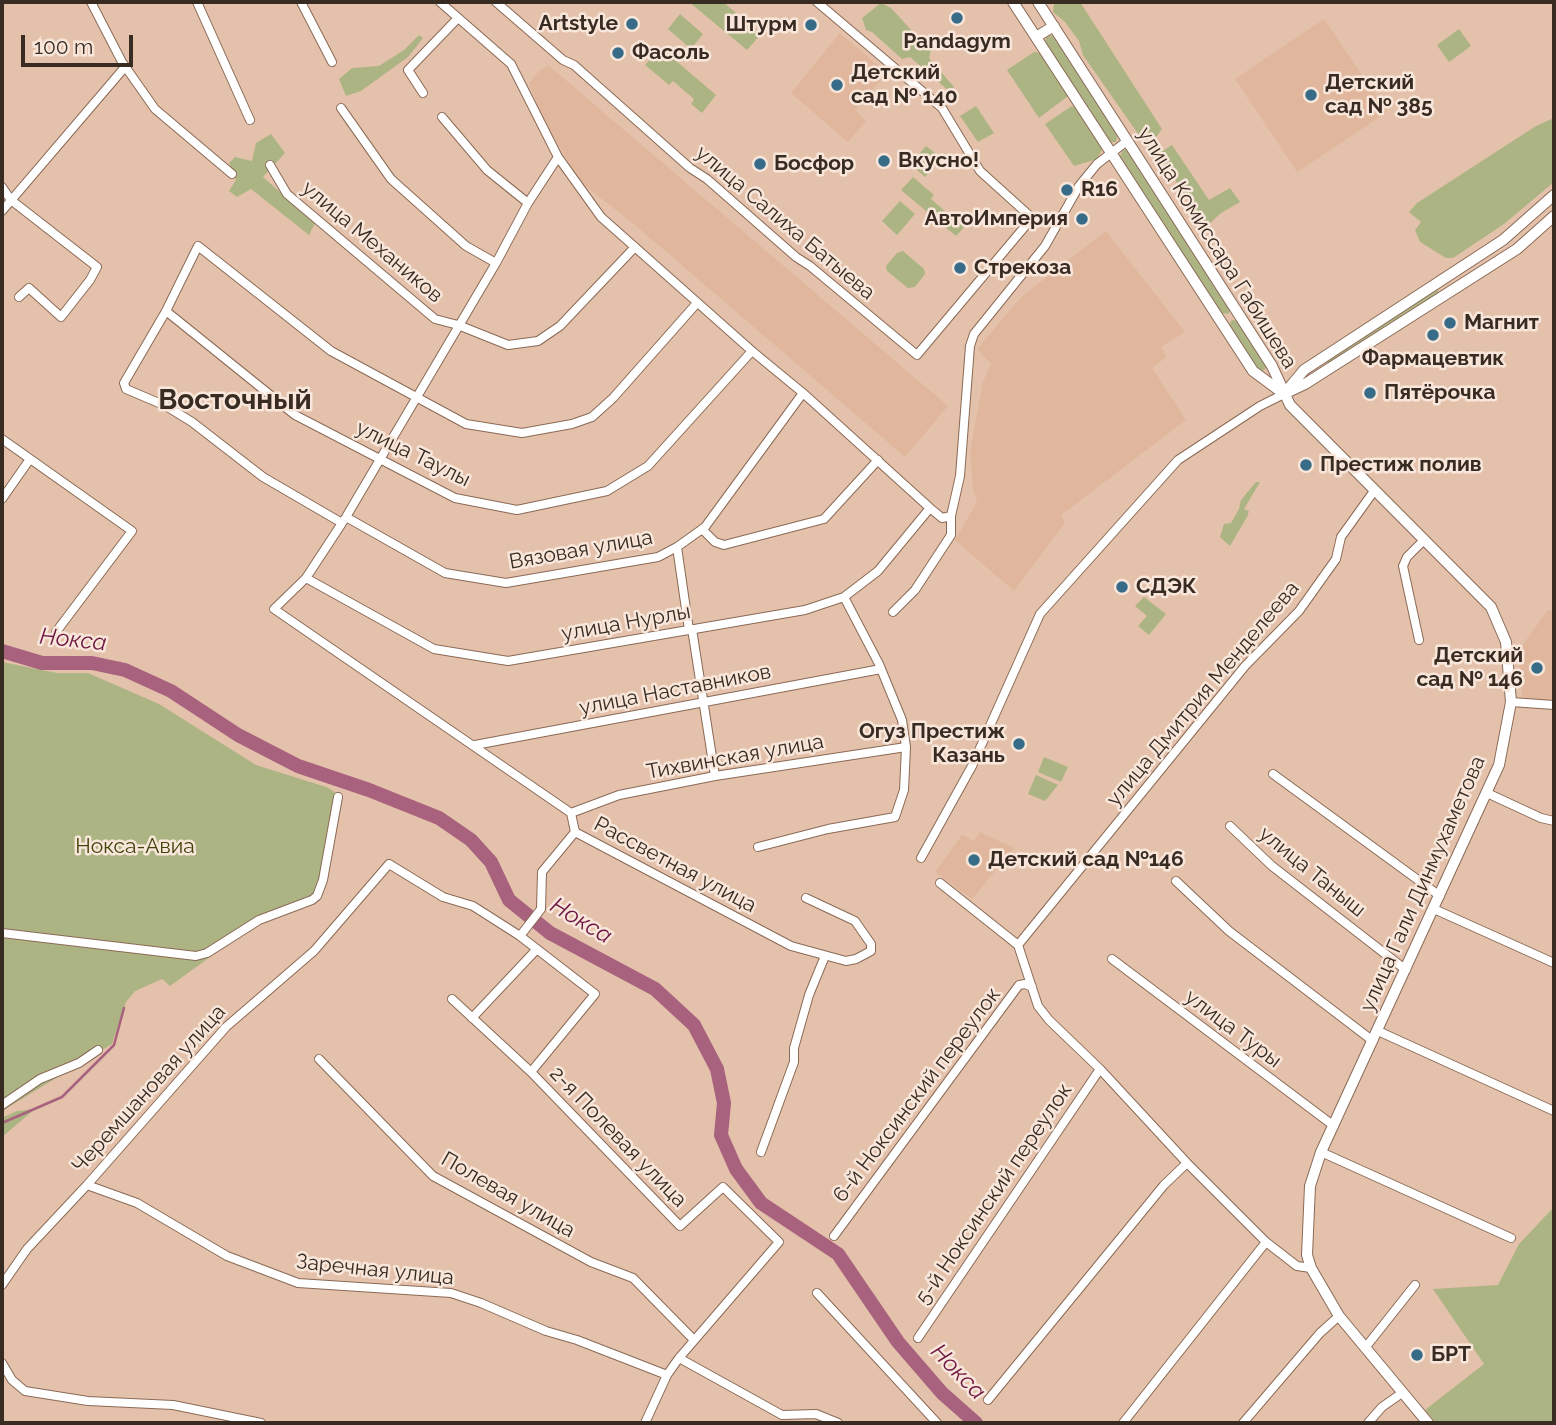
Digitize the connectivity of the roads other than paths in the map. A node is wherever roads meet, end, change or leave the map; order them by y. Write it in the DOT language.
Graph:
graph roads {
  1 [pos="92,2"];
  2 [pos="197,2"];
  3 [pos="301,2"];
  4 [pos="440,2"];
  5 [pos="496,2"];
  6 [pos="817,2"];
  7 [pos="1013,2"];
  8 [pos="1038,2"];
  9 [pos="458,18"];
  10 [pos="1054,26"];
  11 [pos="1036,37"];
  12 [pos="332,62"];
  13 [pos="125,66"];
  14 [pos="423,93"];
  15 [pos="341,108"];
  16 [pos="442,117"];
  17 [pos="250,120"];
  18 [pos="1127,141"];
  19 [pos="1110,153"];
  20 [pos="558,157"];
  21 [pos="270,165"];
  22 [pos="232,174"];
  23 [pos="2,187"];
  24 [pos="1554,195"];
  25 [pos="11,200"];
  26 [pos="528,203"];
  27 [pos="2,211"];
  28 [pos="1554,216"];
  29 [pos="1032,218"];
  30 [pos="1059,222"];
  31 [pos="635,247"];
  32 [pos="496,263"];
  33 [pos="1438,283"];
  34 [pos="1445,293"];
  35 [pos="19,297"];
  36 [pos="697,303"];
  37 [pos="166,311"];
  38 [pos="1238,314"];
  39 [pos="458,325"];
  40 [pos="1223,325"];
  41 [pos="751,351"];
  42 [pos="803,393"];
  43 [pos="1284,394"];
  44 [pos="416,398"];
  45 [pos="2,439"];
  46 [pos="30,459"];
  47 [pos="381,459"];
  48 [pos="878,460"];
  49 [pos="1374,491"];
  50 [pos="2,499"];
  51 [pos="930,508"];
  52 [pos="951,516"];
  53 [pos="344,520"];
  54 [pos="702,529"];
  55 [pos="1424,540"];
  56 [pos="677,547"];
  57 [pos="306,578"];
  58 [pos="844,597"];
  59 [pos="893,612"];
  60 [pos="691,630"];
  61 [pos="56,632"];
  62 [pos="1419,640"];
  63 [pos="881,669"];
  64 [pos="704,702"];
  65 [pos="1511,702"];
  66 [pos="1554,705"];
  67 [pos="475,745"];
  68 [pos="906,747"];
  69 [pos="1273,774"];
  70 [pos="715,776"];
  71 [pos="1487,793"];
  72 [pos="338,797"];
  73 [pos="572,813"];
  74 [pos="1554,821"];
  75 [pos="1230,826"];
  76 [pos="576,832"];
  77 [pos="758,847"];
  78 [pos="921,859"];
  79 [pos="389,864"];
  80 [pos="1176,881"];
  81 [pos="940,883"];
  82 [pos="1440,896"];
  83 [pos="806,898"];
  84 [pos="1434,909"];
  85 [pos="2,933"];
  86 [pos="520,936"];
  87 [pos="1018,945"];
  88 [pos="537,949"];
  89 [pos="825,956"];
  90 [pos="1112,959"];
  91 [pos="1554,963"];
  92 [pos="1406,970"];
  93 [pos="1032,987"];
  94 [pos="452,999"];
  95 [pos="472,1018"];
  96 [pos="1376,1036"];
  97 [pos="98,1050"];
  98 [pos="319,1059"];
  99 [pos="1100,1069"];
  100 [pos="531,1072"];
  101 [pos="2,1105"];
  102 [pos="1554,1111"];
  103 [pos="1334,1126"];
  104 [pos="761,1152"];
  105 [pos="1321,1152"];
  106 [pos="1187,1163"];
  107 [pos="87,1185"];
  108 [pos="834,1236"];
  109 [pos="1511,1238"];
  110 [pos="1266,1242"];
  111 [pos="1311,1268"];
  112 [pos="2,1285"];
  113 [pos="1415,1285"];
  114 [pos="817,1293"];
  115 [pos="1339,1316"];
  116 [pos="918,1338"];
  117 [pos="694,1340"];
  118 [pos="1365,1348"];
  119 [pos="679,1358"];
  120 [pos="2,1363"];
  121 [pos="667,1375"];
  122 [pos="1402,1393"];
  123 [pos="988,1400"];
  124 [pos="261,1423"];
  125 [pos="645,1423"];
  126 [pos="838,1423"];
  127 [pos="937,1423"];
  128 [pos="1123,1423"];
  129 [pos="1243,1423"];
  130 [pos="1368,1423"];
  131 [pos="1428,1423"];
  1 -- 13 [label="street"];
  2 -- 17 [label="street"];
  3 -- 12 [label="street"];
  4 -- 9 [label="street"];
  5 -- 29 [label="street, улица Салиха Батыева"];
  6 -- 29 [label="street"];
  7 -- 11 [label="street, улица Комиссара Габишева"];
  8 -- 10 [label="street, улица Комиссара Габишева"];
  9 -- 14 [label="street"];
  9 -- 20 [label="street"];
  10 -- 11 [label="street"];
  10 -- 18 [label="street, улица Комиссара Габишева"];
  11 -- 19 [label="street, улица Комиссара Габишева"];
  13 -- 22 [label="street"];
  13 -- 25 [label="street"];
  15 -- 32 [label="street"];
  16 -- 26 [label="street"];
  18 -- 19 [label="street"];
  18 -- 38 [label="street, улица Комиссара Габишева"];
  19 -- 30 [label="street"];
  19 -- 40 [label="street, улица Комиссара Габишева"];
  20 -- 26 [label="street"];
  20 -- 31 [label="street"];
  21 -- 39 [label="street, улица Механиков"];
  23 -- 25 [label="street"];
  24 -- 33 [label="street"];
  25 -- 27 [label="street"];
  25 -- 35 [label="street"];
  26 -- 32 [label="street"];
  28 -- 34 [label="street"];
  29 -- 30 [label="street"];
  30 -- 52 [label="street"];
  31 -- 36 [label="street"];
  31 -- 39 [label="street, улица Механиков"];
  32 -- 39 [label="street"];
  33 -- 34 [label="street"];
  33 -- 43 [label="street"];
  34 -- 43 [label="street"];
  36 -- 41 [label="street"];
  36 -- 44 [label="street"];
  37 -- 44 [label="street"];
  37 -- 47 [label="street, улица Таулы"];
  37 -- 53 [label="street, Вязовая улица"];
  38 -- 40 [label="street"];
  38 -- 43 [label="street, улица Комиссара Габишева"];
  39 -- 44 [label="street"];
  40 -- 43 [label="street, улица Комиссара Габишева"];
  41 -- 42 [label="street"];
  41 -- 47 [label="street, улица Таулы"];
  42 -- 48 [label="street"];
  42 -- 54 [label="street, Вязовая улица"];
  43 -- 49 [label="street, улица Гали Динмухаметова"];
  43 -- 78 [label="street"];
  44 -- 47 [label="street"];
  45 -- 46 [label="street"];
  46 -- 50 [label="street"];
  46 -- 61 [label="street"];
  47 -- 53 [label="street"];
  48 -- 51 [label="street"];
  48 -- 54 [label="street"];
  49 -- 55 [label="street, улица Гали Динмухаметова"];
  49 -- 87 [label="street, улица Дмитрия Менделеева"];
  51 -- 52 [label="street"];
  51 -- 58 [label="street, улица Нурлы"];
  52 -- 59 [label="street"];
  53 -- 56 [label="street, Вязовая улица"];
  53 -- 57 [label="street"];
  54 -- 56 [label="street, Вязовая улица"];
  55 -- 62 [label="street"];
  55 -- 65 [label="street, улица Гали Динмухаметова"];
  56 -- 60 [label="street"];
  57 -- 60 [label="street, улица Нурлы"];
  57 -- 67 [label="street, Рассветная улица"];
  58 -- 60 [label="street, улица Нурлы"];
  58 -- 63 [label="street"];
  60 -- 64 [label="street"];
  63 -- 64 [label="street, улица Наставников"];
  63 -- 68 [label="street"];
  64 -- 67 [label="street, улица Наставников"];
  64 -- 70 [label="street"];
  65 -- 66 [label="street"];
  65 -- 71 [label="street, улица Гали Динмухаметова"];
  67 -- 73 [label="street, Рассветная улица"];
  68 -- 70 [label="street, Тихвинская улица"];
  68 -- 77 [label="street"];
  69 -- 82 [label="street"];
  70 -- 73 [label="street, Тихвинская улица"];
  71 -- 74 [label="street"];
  71 -- 82 [label="street, улица Гали Динмухаметова"];
  72 -- 85 [label="street"];
  73 -- 76 [label="street, Рассветная улица"];
  75 -- 92 [label="street, улица Таныш"];
  76 -- 86 [label="street"];
  76 -- 89 [label="street, Рассветная улица"];
  79 -- 86 [label="street, 2-я Полевая улица"];
  79 -- 107 [label="street, Черемшановая улица"];
  80 -- 96 [label="street"];
  81 -- 87 [label="street"];
  82 -- 84 [label="street, улица Гали Динмухаметова"];
  83 -- 89 [label="street, Рассветная улица"];
  84 -- 91 [label="street"];
  84 -- 92 [label="street, улица Гали Динмухаметова"];
  86 -- 88 [label="street, 2-я Полевая улица"];
  87 -- 93 [label="street"];
  88 -- 95 [label="street"];
  88 -- 100 [label="street, 2-я Полевая улица"];
  89 -- 104 [label="street"];
  90 -- 103 [label="street, улица Туры"];
  92 -- 96 [label="street, улица Гали Динмухаметова"];
  93 -- 99 [label="street"];
  93 -- 108 [label="street, 6-й Ноксинский переулок"];
  94 -- 95 [label="street"];
  95 -- 100 [label="street"];
  96 -- 102 [label="street"];
  96 -- 103 [label="street, улица Гали Динмухаметова"];
  97 -- 101 [label="street"];
  98 -- 117 [label="street, Полевая улица"];
  99 -- 106 [label="street"];
  99 -- 116 [label="street, 5-й Ноксинский переулок"];
  100 -- 117 [label="street, 2-я Полевая улица"];
  103 -- 105 [label="street, улица Гали Динмухаметова"];
  105 -- 109 [label="street"];
  105 -- 111 [label="street, улица Гали Динмухаметова"];
  106 -- 110 [label="street"];
  106 -- 123 [label="street"];
  107 -- 112 [label="street, Черемшановая улица"];
  107 -- 121 [label="street, Заречная улица"];
  110 -- 111 [label="street"];
  110 -- 128 [label="street"];
  111 -- 115 [label="street, улица Гали Динмухаметова"];
  113 -- 118 [label="street"];
  114 -- 127 [label="street"];
  115 -- 118 [label="street, улица Гали Динмухаметова"];
  115 -- 129 [label="street"];
  117 -- 119 [label="street"];
  118 -- 122 [label="street, улица Гали Динмухаметова"];
  119 -- 121 [label="street"];
  119 -- 126 [label="street"];
  120 -- 124 [label="street"];
  121 -- 125 [label="street"];
  122 -- 130 [label="street"];
  122 -- 131 [label="street, улица Гали Динмухаметова"];
}
